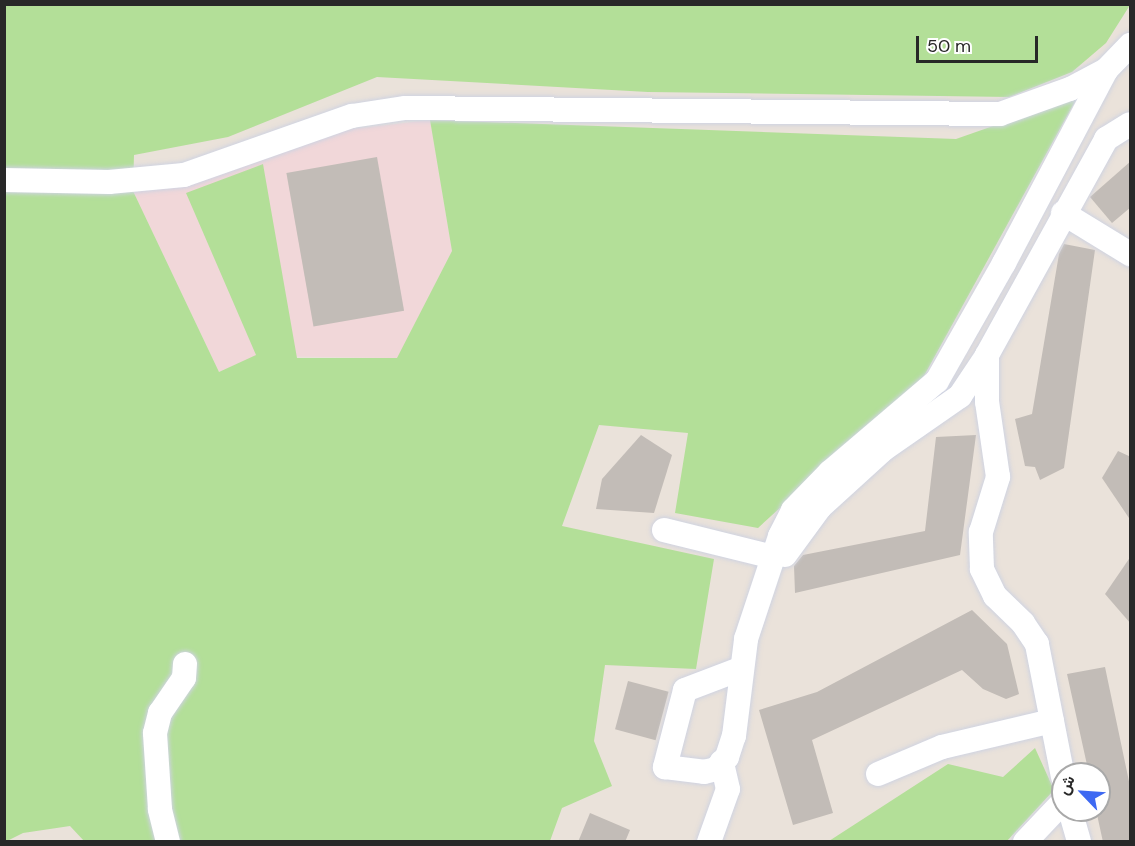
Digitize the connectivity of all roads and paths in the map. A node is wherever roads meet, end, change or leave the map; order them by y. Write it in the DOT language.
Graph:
graph roads {
  1 [pos="1131,45"];
  2 [pos="1106,70"];
  3 [pos="1131,124"];
  4 [pos="4,180"];
  5 [pos="1063,213"];
  6 [pos="1131,254"];
  7 [pos="987,355"];
  8 [pos="664,530"];
  9 [pos="771,564"];
  10 [pos="185,664"];
  11 [pos="740,669"];
  12 [pos="1052,721"];
  13 [pos="722,762"];
  14 [pos="1060,762"];
  15 [pos="878,774"];
  16 [pos="1051,815"];
  17 [pos="1074,822"];
  18 [pos="168,842"];
  19 [pos="710,842"];
  20 [pos="1025,842"];
  21 [pos="1079,842"];
  1 -- 2 [label="street"];
  2 -- 4 [label="street"];
  2 -- 9 [label="street"];
  3 -- 5 [label="street"];
  5 -- 6 [label="street"];
  5 -- 7 [label="street"];
  7 -- 9 [label="street"];
  7 -- 12 [label="street"];
  8 -- 9 [label="street"];
  9 -- 11 [label="street"];
  10 -- 18 [label="street"];
  11 -- 13 [label="street"];
  11 -- 13 [label="street"];
  12 -- 14 [label="street"];
  12 -- 15 [label="street"];
  13 -- 19 [label="street"];
  16 -- 20 [label="street"];
  17 -- 21 [label="street"];
}
